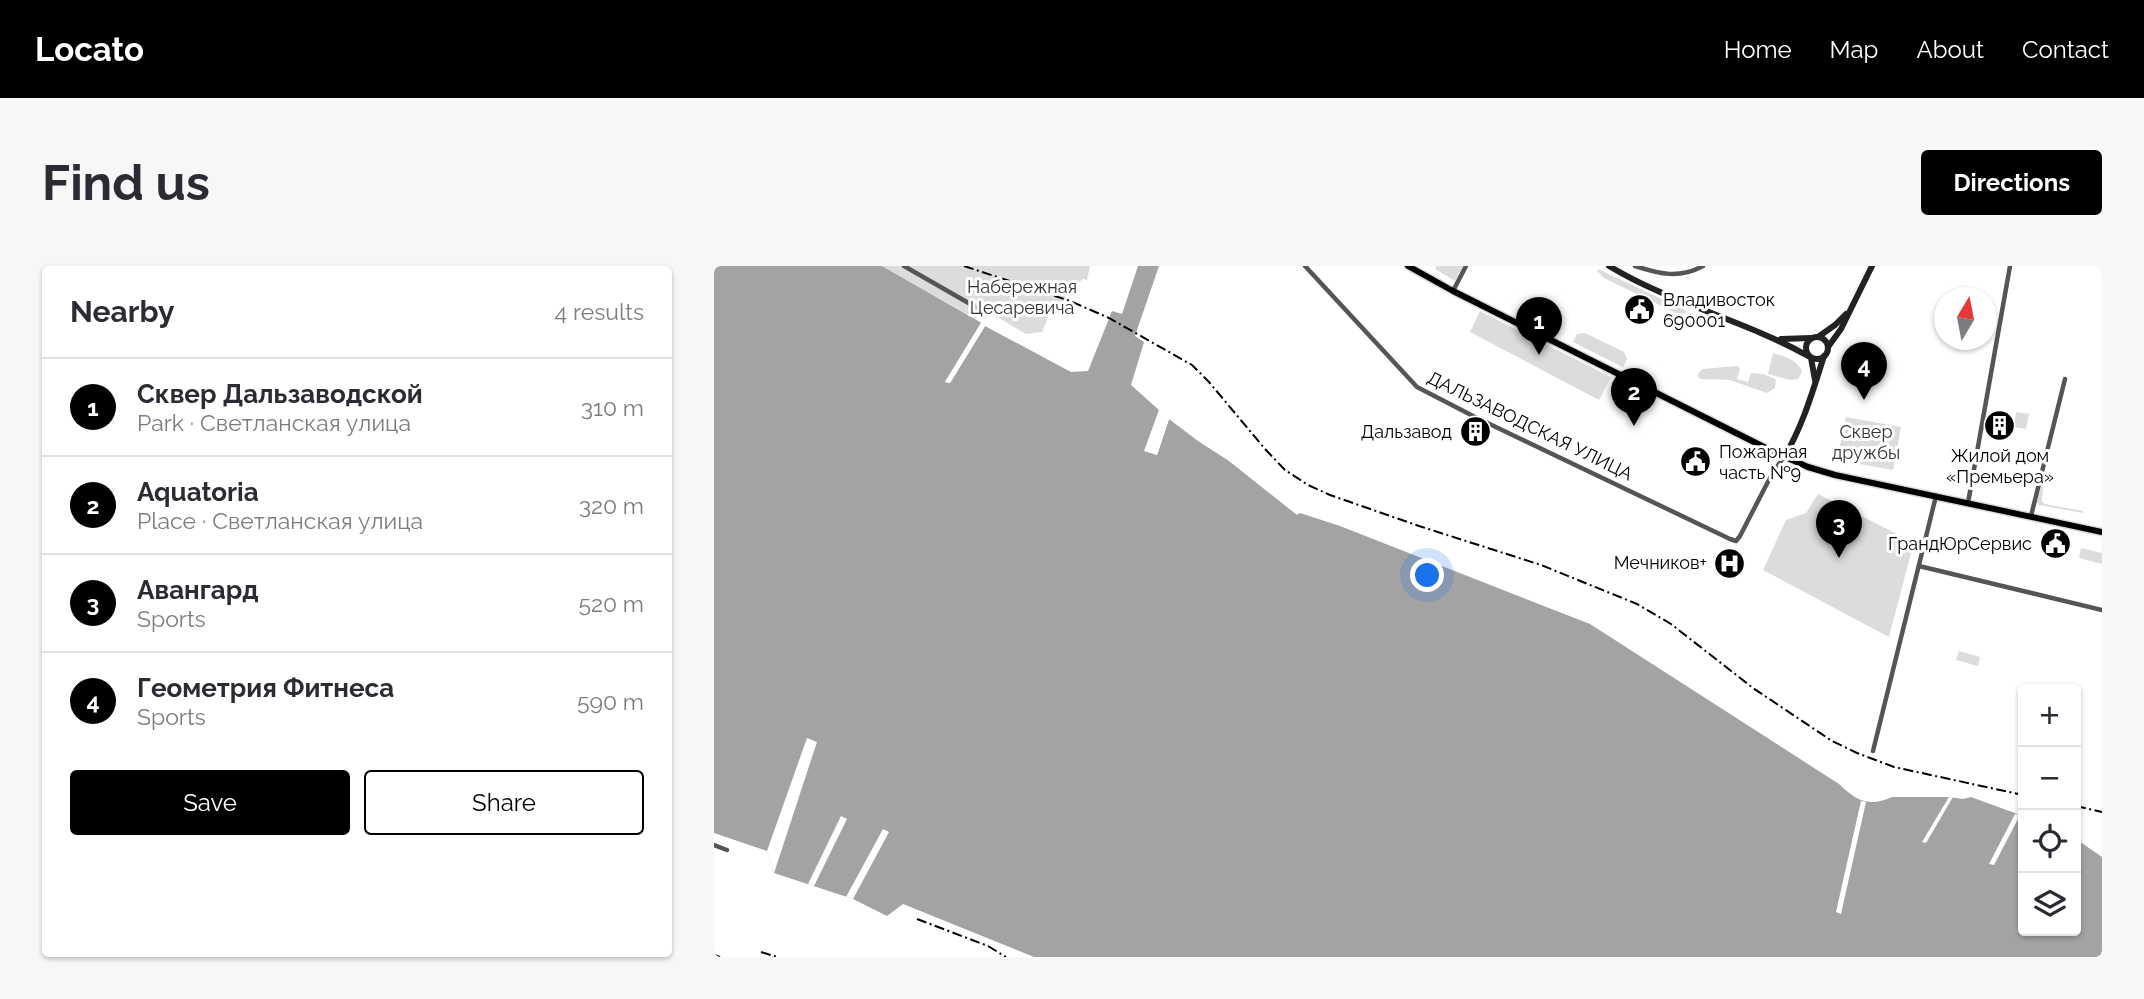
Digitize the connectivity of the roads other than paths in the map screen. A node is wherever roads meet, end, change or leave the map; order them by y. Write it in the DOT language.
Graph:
graph roads {
  1 [pos="904,266"];
  2 [pos="1305,266"];
  3 [pos="1408,266"];
  4 [pos="1466,266"];
  5 [pos="1609,266"];
  6 [pos="1635,266"];
  7 [pos="1703,266"];
  8 [pos="1872,266"];
  9 [pos="2010,266"];
  10 [pos="1453,291"];
  11 [pos="979,309"];
  12 [pos="1850,310"];
  13 [pos="1815,337"];
  14 [pos="1779,340"];
  15 [pos="1828,347"];
  16 [pos="1824,356"];
  17 [pos="1809,357"];
  18 [pos="2065,379"];
  19 [pos="1815,385"];
  20 [pos="1784,457"];
  21 [pos="1936,496"];
  22 [pos="1968,503"];
  23 [pos="2031,516"];
  24 [pos="2102,532"];
  25 [pos="1919,566"];
  26 [pos="2102,610"];
  27 [pos="1873,751"];
  28 [pos="714,845"];
  29 [pos="727,850"];
  1 -- 11 [label="street"];
  2 -- 20 [label="street, ДАЛЬЗАВОДСКАЯ УЛИЦА"];
  3 -- 10 [label="main road"];
  4 -- 10 [label="street"];
  5 -- 14 [label="main road"];
  6 -- 7 [label="street"];
  8 -- 12 [label="main road"];
  9 -- 22 [label="street"];
  10 -- 20 [label="main road"];
  12 -- 13 [label="main road"];
  12 -- 15 [label="main road"];
  13 -- 14 [label="main road"];
  13 -- 15 [label="main road"];
  13 -- 17 [label="main road"];
  14 -- 17 [label="main road"];
  15 -- 16 [label="main road"];
  16 -- 17 [label="main road"];
  16 -- 19 [label="main road"];
  17 -- 19 [label="main road"];
  18 -- 23 [label="street"];
  19 -- 20 [label="main road"];
  20 -- 21 [label="main road"];
  21 -- 22 [label="main road"];
  21 -- 25 [label="street"];
  22 -- 23 [label="main road"];
  23 -- 24 [label="main road"];
  25 -- 26 [label="street"];
  25 -- 27 [label="street"];
  28 -- 29 [label="street"];
}
